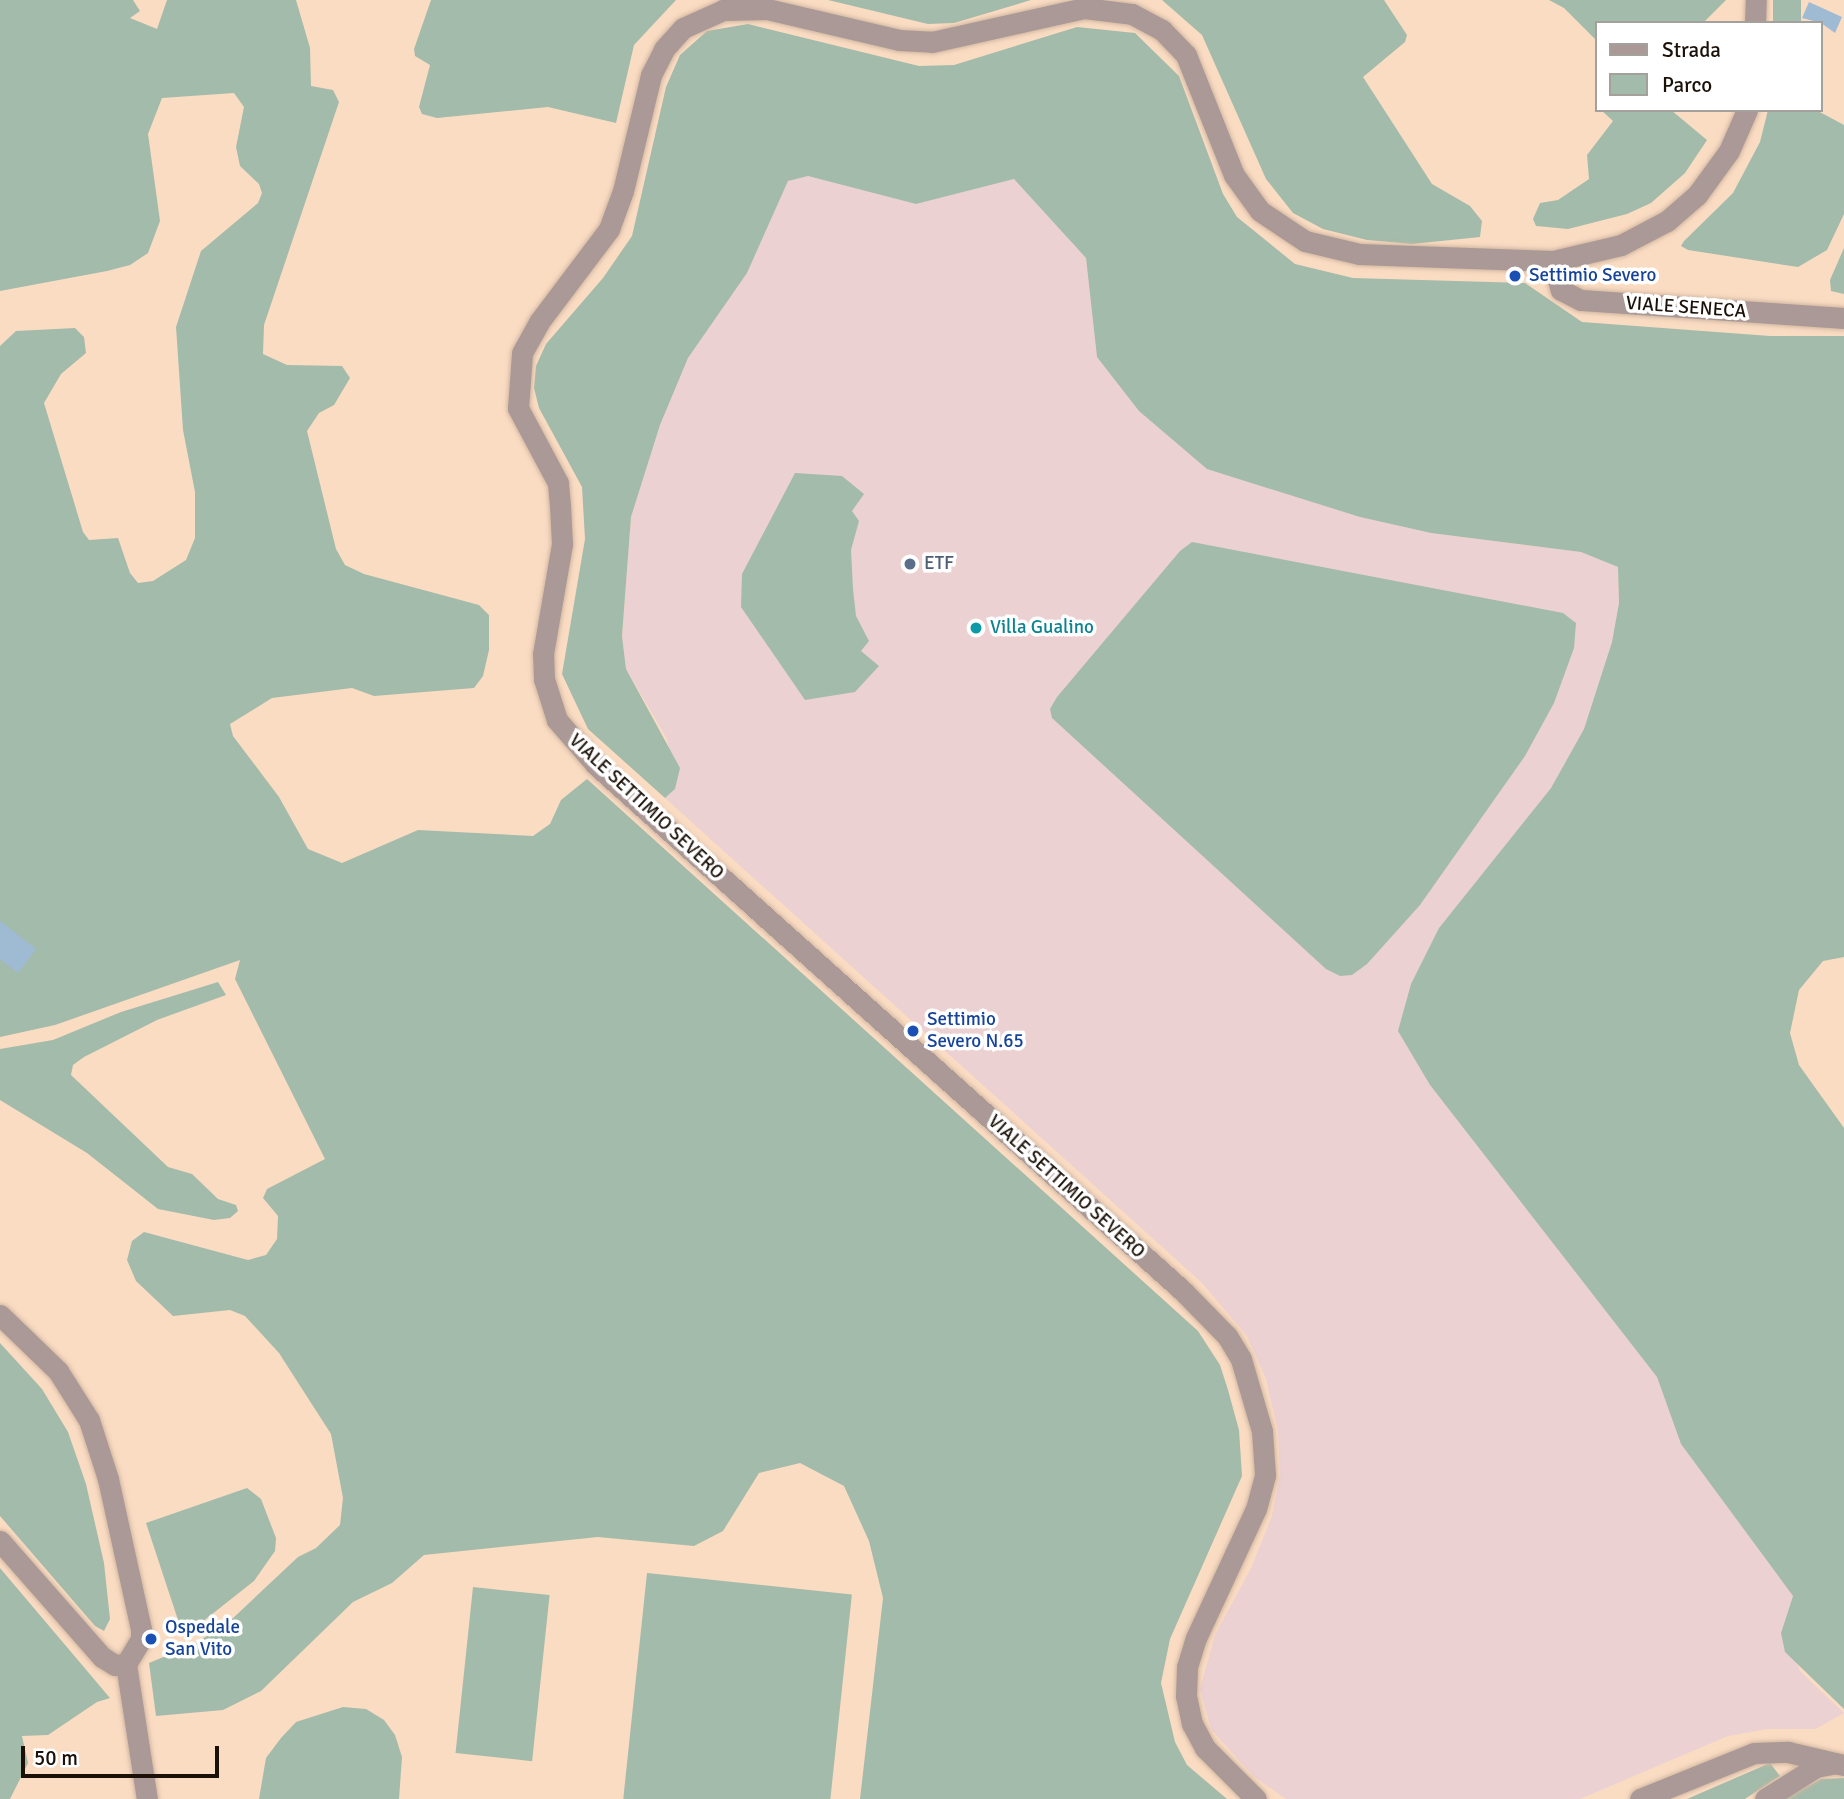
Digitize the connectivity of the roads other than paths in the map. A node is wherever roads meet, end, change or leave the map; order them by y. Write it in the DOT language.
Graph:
graph roads {
  1 [pos="1756,0"];
  2 [pos="1755,21"];
  3 [pos="1746,112"];
  4 [pos="1553,261"];
  5 [pos="1844,318"];
  6 [pos="0,1315"];
  7 [pos="0,1541"];
  8 [pos="126,1664"];
  9 [pos="1841,1764"];
  10 [pos="147,1799"];
  11 [pos="1256,1799"];
  12 [pos="1640,1799"];
  13 [pos="1765,1799"];
  1 -- 2 [label="street"];
  3 -- 4 [label="street, VIALE SETTIMIO SEVERO"];
  4 -- 5 [label="street, VIALE SENECA"];
  4 -- 11 [label="street, VIALE SETTIMIO SEVERO"];
  6 -- 8 [label="street"];
  7 -- 8 [label="street"];
  8 -- 10 [label="street"];
  9 -- 12 [label="street"];
  9 -- 13 [label="street"];
}
